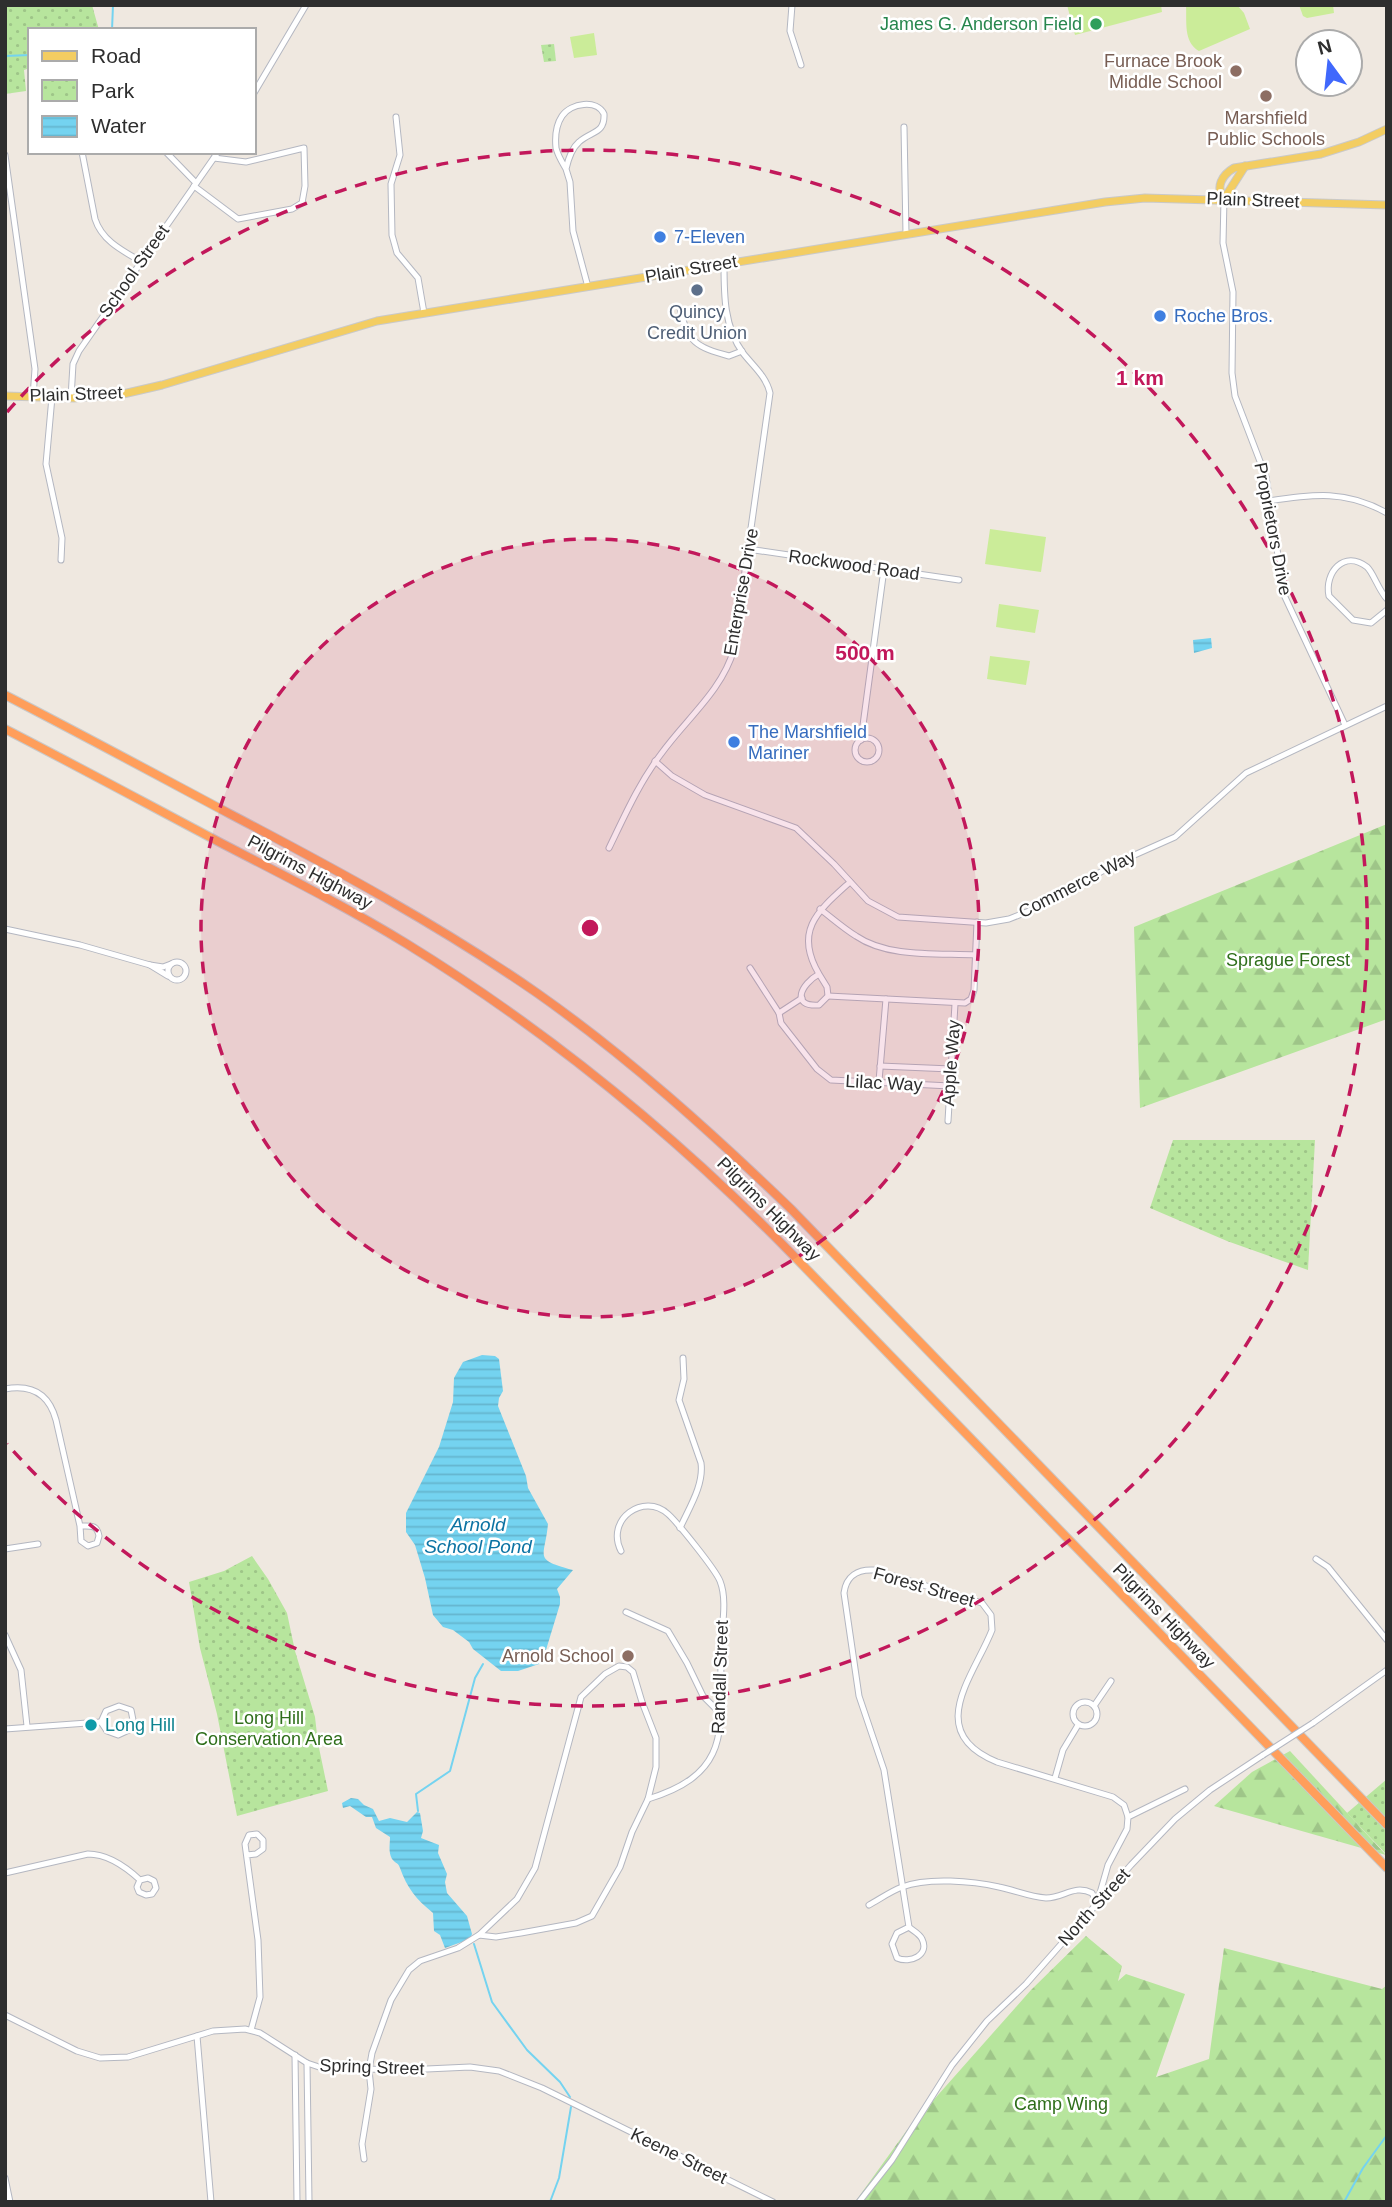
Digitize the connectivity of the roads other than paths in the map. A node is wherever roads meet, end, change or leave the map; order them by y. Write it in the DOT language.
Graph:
graph roads {
  1 [pos="306,5"];
  2 [pos="792,5"];
  3 [pos="801,65"];
  4 [pos="256,90"];
  5 [pos="396,117"];
  6 [pos="904,127"];
  7 [pos="1387,129"];
  8 [pos="82,154"];
  9 [pos="168,154"];
  10 [pos="5,155"];
  11 [pos="216,155"];
  12 [pos="1245,166"];
  13 [pos="566,169"];
  14 [pos="195,184"];
  15 [pos="1224,199"];
  16 [pos="1387,205"];
  17 [pos="906,234"];
  18 [pos="142,262"];
  19 [pos="724,264"];
  20 [pos="588,288"];
  21 [pos="680,308"];
  22 [pos="424,313"];
  23 [pos="742,351"];
  24 [pos="5,396"];
  25 [pos="33,397"];
  26 [pos="52,397"];
  27 [pos="71,398"];
  28 [pos="1269,500"];
  29 [pos="1387,513"];
  30 [pos="748,550"];
  31 [pos="61,560"];
  32 [pos="884,569"];
  33 [pos="959,580"];
  34 [pos="1387,599"];
  35 [pos="1387,610"];
  36 [pos="5,695"];
  37 [pos="1387,706"];
  38 [pos="1345,725"];
  39 [pos="5,729"];
  40 [pos="861,740"];
  41 [pos="655,761"];
  42 [pos="609,848"];
  43 [pos="850,881"];
  44 [pos="820,909"];
  45 [pos="977,922"];
  46 [pos="5,929"];
  47 [pos="975,955"];
  48 [pos="150,964"];
  49 [pos="171,964"];
  50 [pos="750,968"];
  51 [pos="818,974"];
  52 [pos="169,976"];
  53 [pos="828,996"];
  54 [pos="802,998"];
  55 [pos="886,999"];
  56 [pos="955,1004"];
  57 [pos="779,1013"];
  58 [pos="880,1066"];
  59 [pos="951,1069"];
  60 [pos="879,1082"];
  61 [pos="950,1086"];
  62 [pos="948,1121"];
  63 [pos="683,1358"];
  64 [pos="5,1388"];
  65 [pos="80,1526"];
  66 [pos="680,1528"];
  67 [pos="38,1544"];
  68 [pos="5,1549"];
  69 [pos="621,1550"];
  70 [pos="1316,1559"];
  71 [pos="626,1612"];
  72 [pos="5,1635"];
  73 [pos="1387,1640"];
  74 [pos="1387,1670"];
  75 [pos="1111,1681"];
  76 [pos="1094,1706"];
  77 [pos="722,1716"];
  78 [pos="101,1722"];
  79 [pos="1078,1725"];
  80 [pos="27,1726"];
  81 [pos="5,1729"];
  82 [pos="1055,1778"];
  83 [pos="1185,1789"];
  84 [pos="648,1799"];
  85 [pos="1128,1816"];
  86 [pos="1387,1825"];
  87 [pos="247,1855"];
  88 [pos="1387,1868"];
  89 [pos="5,1873"];
  90 [pos="140,1880"];
  91 [pos="903,1886"];
  92 [pos="1097,1903"];
  93 [pos="869,1905"];
  94 [pos="909,1927"];
  95 [pos="479,1935"];
  96 [pos="5,2015"];
  97 [pos="251,2030"];
  98 [pos="197,2036"];
  99 [pos="295,2055"];
  100 [pos="307,2063"];
  101 [pos="369,2070"];
  102 [pos="585,2109"];
  103 [pos="364,2159"];
  104 [pos="5,2178"];
  105 [pos="10,2202"];
  106 [pos="211,2202"];
  107 [pos="297,2202"];
  108 [pos="309,2202"];
  109 [pos="773,2202"];
  110 [pos="859,2202"];
  1 -- 4 [label="street"];
  2 -- 3 [label="street"];
  5 -- 22 [label="street"];
  6 -- 17 [label="street"];
  7 -- 12 [label="main road"];
  8 -- 18 [label="street"];
  9 -- 14 [label="street"];
  10 -- 25 [label="street"];
  11 -- 14 [label="street, School Street"];
  11 -- 14 [label="street"];
  12 -- 15 [label="main road"];
  12 -- 15 [label="main road"];
  13 -- 13 [label="street"];
  13 -- 20 [label="street"];
  14 -- 18 [label="street, School Street"];
  15 -- 16 [label="main road, Plain Street"];
  15 -- 17 [label="main road, Plain Street"];
  15 -- 28 [label="street, Proprietors Drive"];
  17 -- 19 [label="main road, Plain Street"];
  18 -- 27 [label="street, School Street"];
  19 -- 20 [label="main road, Plain Street"];
  19 -- 23 [label="street, Enterprise Drive"];
  20 -- 22 [label="main road, Plain Street"];
  21 -- 23 [label="street"];
  22 -- 27 [label="main road, Plain Street"];
  23 -- 30 [label="street, Enterprise Drive"];
  24 -- 25 [label="main road, Plain Street"];
  25 -- 26 [label="main road, Plain Street"];
  26 -- 27 [label="main road, Plain Street"];
  26 -- 31 [label="street"];
  28 -- 29 [label="street"];
  28 -- 38 [label="street, Proprietors Drive"];
  30 -- 32 [label="street, Rockwood Road"];
  30 -- 41 [label="street, Enterprise Drive"];
  32 -- 33 [label="street, Rockwood Road"];
  32 -- 40 [label="street"];
  34 -- 35 [label="street"];
  36 -- 86 [label="highway, Pilgrims Highway"];
  37 -- 38 [label="street, Commerce Way"];
  38 -- 45 [label="street, Commerce Way"];
  39 -- 88 [label="highway, Pilgrims Highway"];
  40 -- 40 [label="street"];
  41 -- 42 [label="street, Enterprise Drive"];
  41 -- 43 [label="street, Commerce Way"];
  43 -- 44 [label="street"];
  43 -- 45 [label="street, Commerce Way"];
  44 -- 47 [label="street"];
  44 -- 51 [label="street"];
  45 -- 47 [label="street"];
  46 -- 48 [label="street"];
  47 -- 56 [label="street"];
  48 -- 49 [label="street"];
  48 -- 52 [label="street"];
  49 -- 52 [label="street"];
  49 -- 52 [label="street"];
  50 -- 57 [label="street, Lilac Way"];
  51 -- 53 [label="street"];
  51 -- 54 [label="street"];
  53 -- 54 [label="street"];
  53 -- 55 [label="street"];
  54 -- 57 [label="street"];
  55 -- 56 [label="street"];
  55 -- 58 [label="street"];
  56 -- 59 [label="street, Apple Way"];
  57 -- 60 [label="street, Lilac Way"];
  58 -- 59 [label="street"];
  58 -- 60 [label="street"];
  59 -- 61 [label="street, Apple Way"];
  60 -- 61 [label="street, Lilac Way"];
  61 -- 62 [label="street, Apple Way"];
  63 -- 66 [label="street"];
  64 -- 65 [label="street"];
  65 -- 65 [label="street"];
  66 -- 69 [label="street, Randall Street"];
  66 -- 77 [label="street, Randall Street"];
  67 -- 68 [label="street"];
  70 -- 73 [label="street"];
  71 -- 77 [label="street"];
  72 -- 80 [label="street"];
  74 -- 92 [label="street, North Street, bridge"];
  75 -- 76 [label="street"];
  76 -- 79 [label="street"];
  76 -- 79 [label="street"];
  77 -- 84 [label="street, Randall Street"];
  78 -- 78 [label="street"];
  78 -- 80 [label="street"];
  79 -- 82 [label="street"];
  80 -- 81 [label="street"];
  82 -- 85 [label="street, Forest Street"];
  82 -- 91 [label="street, Forest Street"];
  83 -- 85 [label="street"];
  84 -- 95 [label="street"];
  84 -- 95 [label="street"];
  85 -- 92 [label="street"];
  87 -- 97 [label="street"];
  89 -- 90 [label="street"];
  91 -- 92 [label="street"];
  91 -- 93 [label="street"];
  91 -- 94 [label="street, Forest Street"];
  92 -- 110 [label="street, North Street"];
  94 -- 94 [label="street, Forest Street"];
  95 -- 101 [label="street"];
  96 -- 98 [label="street, Spring Street"];
  97 -- 98 [label="street, Spring Street"];
  97 -- 99 [label="street, Spring Street"];
  98 -- 106 [label="street"];
  99 -- 100 [label="street, Spring Street"];
  99 -- 107 [label="street"];
  100 -- 101 [label="street, Spring Street"];
  100 -- 108 [label="street"];
  101 -- 102 [label="street, Spring Street"];
  101 -- 103 [label="street"];
  102 -- 109 [label="street, Keene Street"];
  104 -- 105 [label="street"];
}
